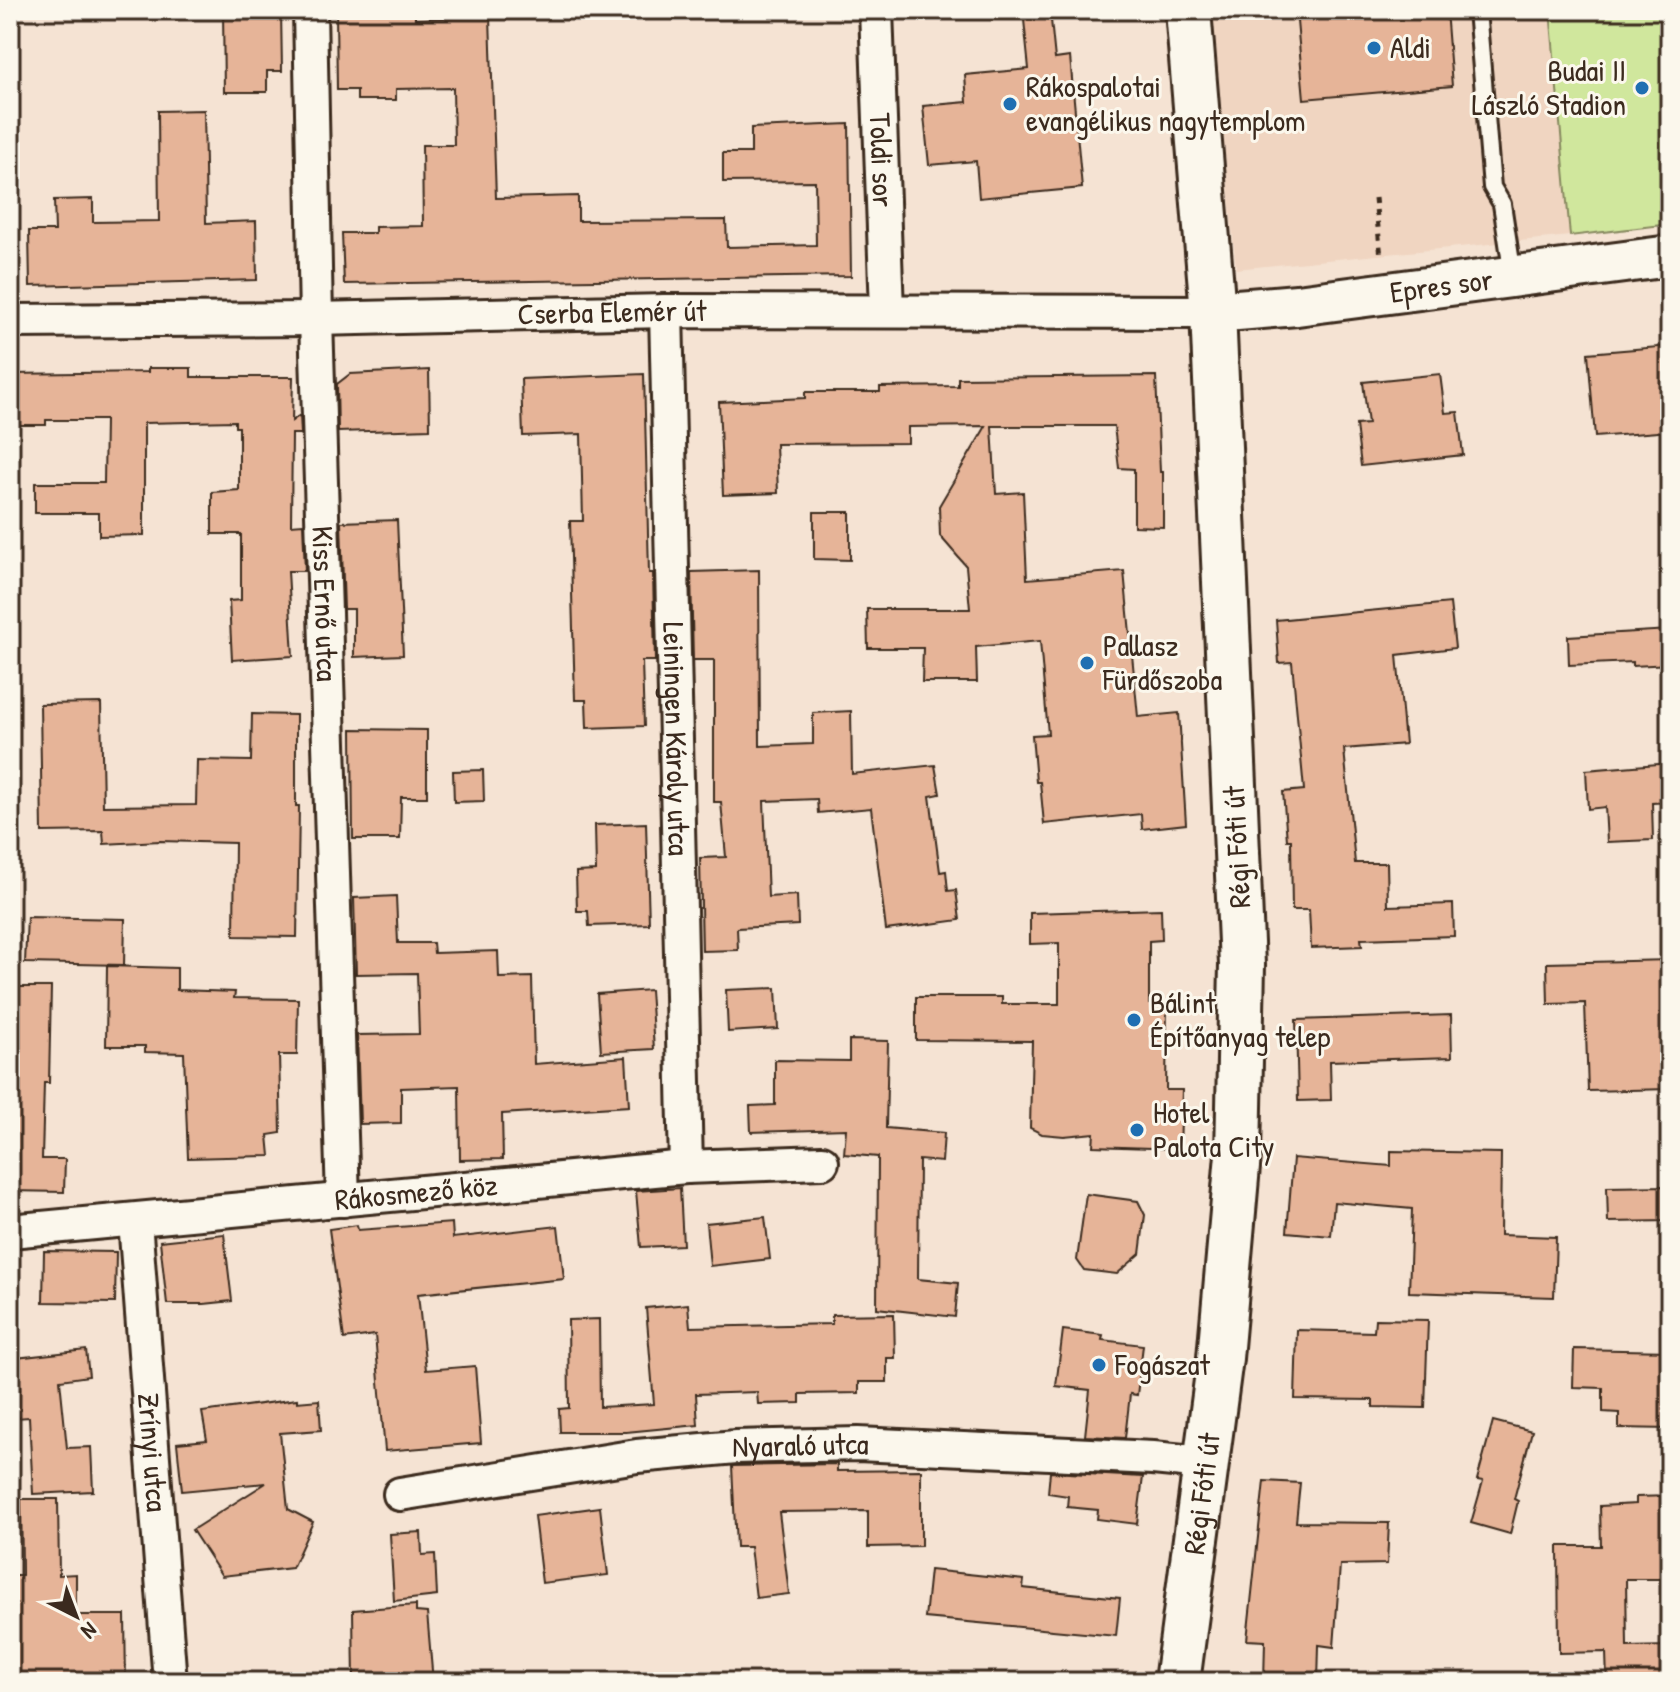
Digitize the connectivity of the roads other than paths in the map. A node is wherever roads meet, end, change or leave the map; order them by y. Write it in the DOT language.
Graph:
graph roads {
  1 [pos="310,10"];
  2 [pos="876,10"];
  3 [pos="1188,10"];
  4 [pos="1477,10"];
  5 [pos="1670,256"];
  6 [pos="1513,276"];
  7 [pos="666,311"];
  8 [pos="887,311"];
  9 [pos="1213,312"];
  10 [pos="316,319"];
  11 [pos="10,321"];
  12 [pos="822,1162"];
  13 [pos="686,1167"];
  14 [pos="343,1200"];
  15 [pos="135,1221"];
  16 [pos="10,1231"];
  17 [pos="1204,1463"];
  18 [pos="400,1494"];
  19 [pos="170,1682"];
  20 [pos="1177,1682"];
  1 -- 10 [label="street, Kiss Ernő utca"];
  2 -- 8 [label="street, Toldi sor"];
  3 -- 9 [label="main road, Régi Fóti út"];
  4 -- 6 [label="lane"];
  5 -- 6 [label="street, Epres sor"];
  6 -- 9 [label="street, Epres sor"];
  7 -- 8 [label="street, Cserba Elemér út"];
  7 -- 10 [label="street, Cserba Elemér út"];
  7 -- 13 [label="street, Leiningen Károly utca"];
  8 -- 9 [label="street, Cserba Elemér út"];
  9 -- 17 [label="main road, Régi Fóti út"];
  10 -- 11 [label="street, Cserba Elemér út"];
  10 -- 14 [label="street, Kiss Ernő utca"];
  12 -- 13 [label="street, Rákosmező köz"];
  13 -- 14 [label="street, Rákosmező köz"];
  14 -- 15 [label="street, Rákosmező köz"];
  15 -- 16 [label="street, Rákosmező köz"];
  15 -- 19 [label="street, Zrínyi utca"];
  17 -- 18 [label="street, Nyaraló utca"];
  17 -- 20 [label="main road, Régi Fóti út"];
}
